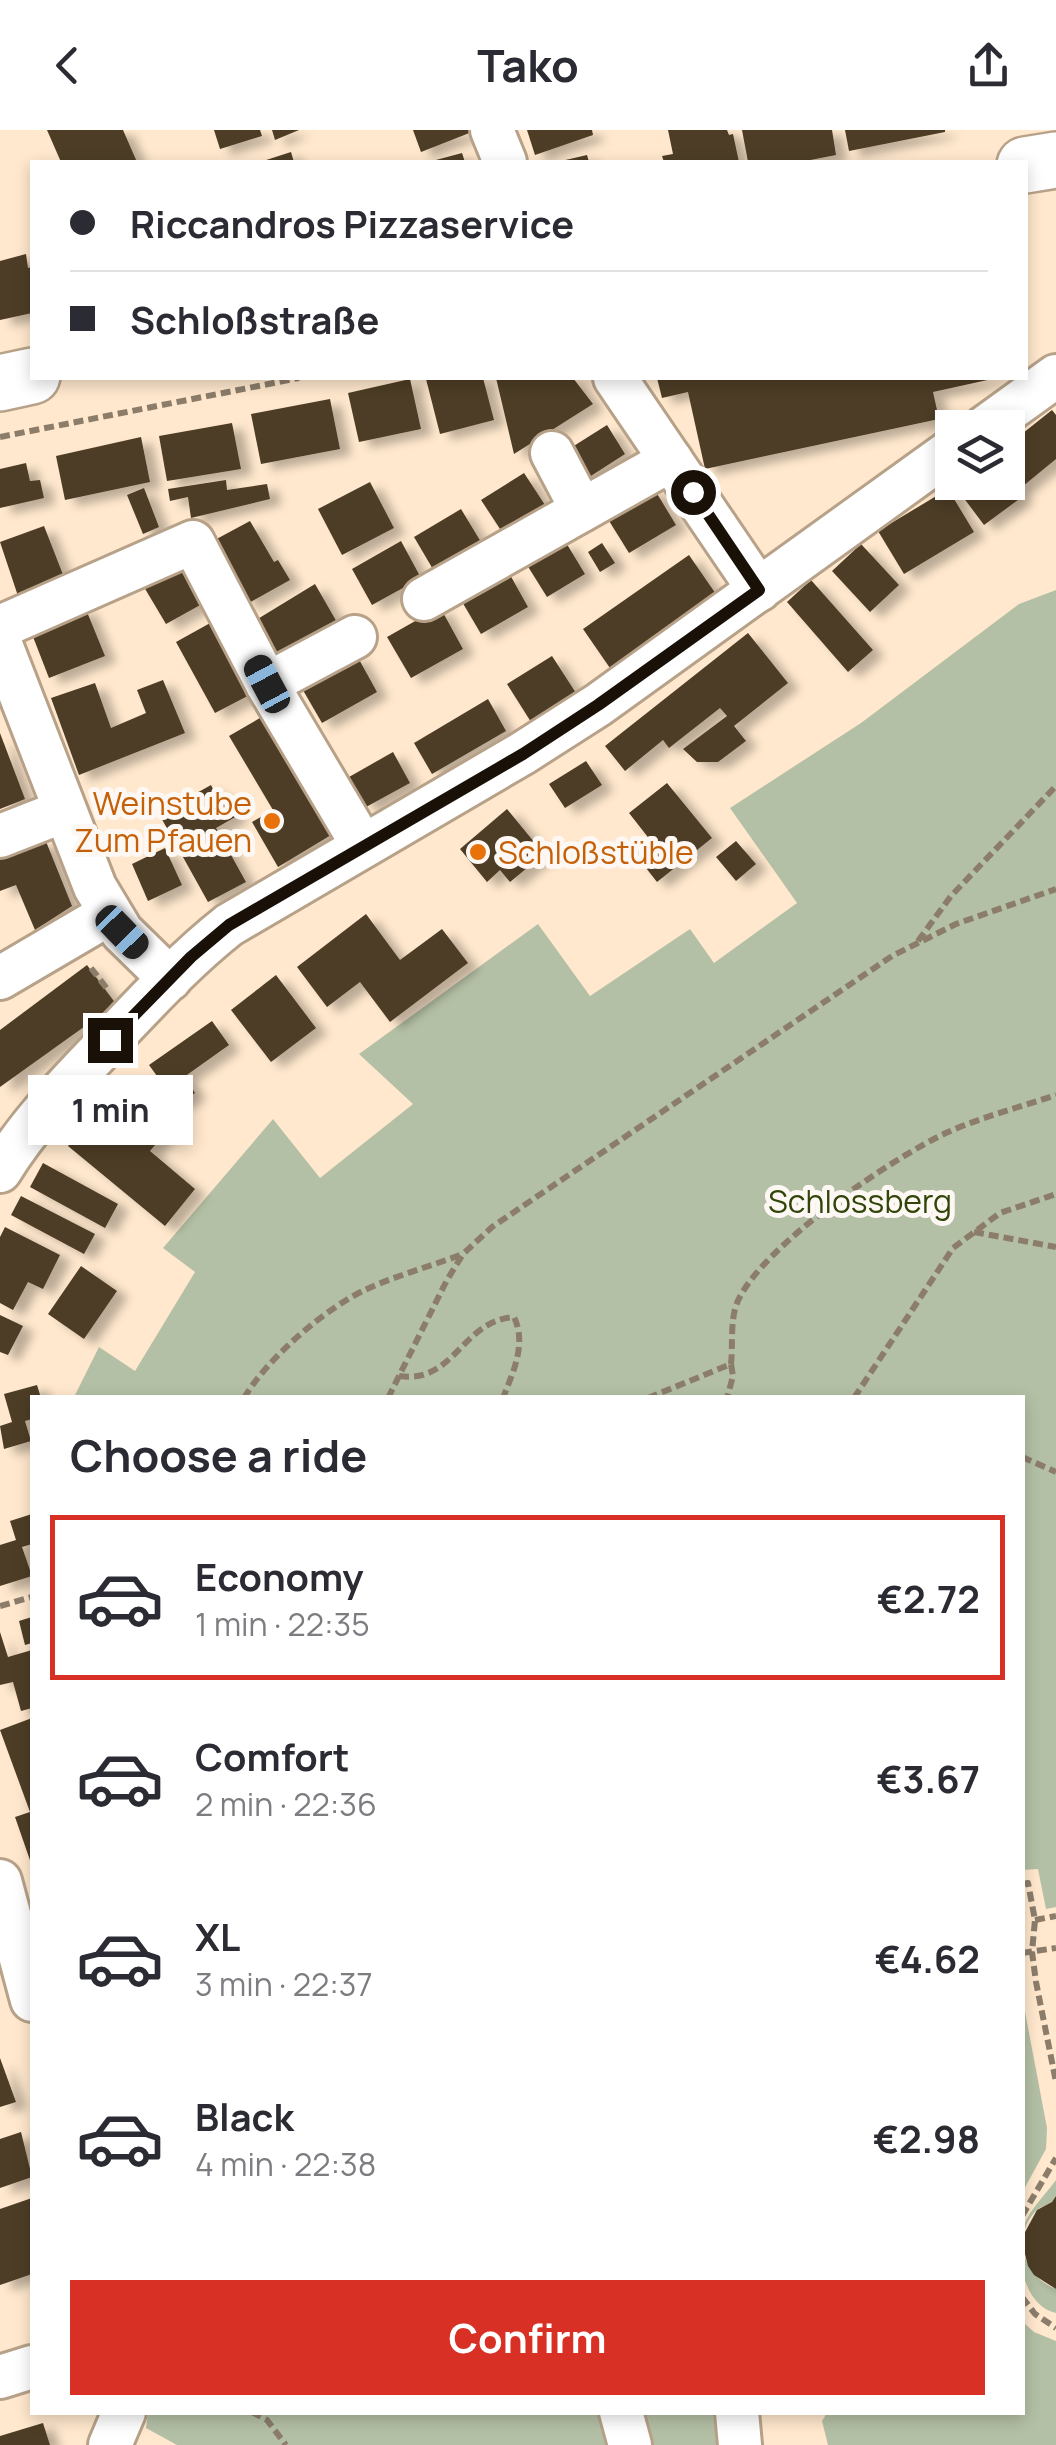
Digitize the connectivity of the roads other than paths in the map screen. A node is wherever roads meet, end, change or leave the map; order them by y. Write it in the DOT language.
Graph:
graph roads {
  1 [pos="492,130"];
  2 [pos="504,160"];
  3 [pos="1056,160"];
  4 [pos="1028,165"];
  5 [pos="30,376"];
  6 [pos="1056,376"];
  7 [pos="616,380"];
  8 [pos="0,383"];
  9 [pos="1009,410"];
  10 [pos="552,454"];
  11 [pos="671,460"];
  12 [pos="935,462"];
  13 [pos="582,510"];
  14 [pos="759,590"];
  15 [pos="424,599"];
  16 [pos="0,627"];
  17 [pos="355,637"];
  18 [pos="0,642"];
  19 [pos="267,684"];
  20 [pos="64,811"];
  21 [pos="0,836"];
  22 [pos="363,846"];
  23 [pos="110,914"];
  24 [pos="0,978"];
  25 [pos="170,979"];
  26 [pos="0,1171"];
  27 [pos="0,1881"];
  28 [pos="21,1997"];
  29 [pos="30,2368"];
  30 [pos="0,2377"];
  31 [pos="123,2415"];
  32 [pos="622,2415"];
  33 [pos="737,2415"];
  34 [pos="110,2445"];
  35 [pos="630,2445"];
  36 [pos="740,2445"];
  1 -- 2 [label="street"];
  3 -- 4 [label="main road"];
  5 -- 8 [label="main road"];
  6 -- 9 [label="street"];
  7 -- 11 [label="street"];
  10 -- 13 [label="street"];
  11 -- 13 [label="street"];
  11 -- 14 [label="street"];
  12 -- 14 [label="street"];
  13 -- 15 [label="street"];
  14 -- 22 [label="street"];
  16 -- 19 [label="street"];
  17 -- 19 [label="street"];
  18 -- 20 [label="street"];
  19 -- 22 [label="street"];
  20 -- 21 [label="street"];
  20 -- 23 [label="street"];
  22 -- 25 [label="street"];
  23 -- 24 [label="street"];
  23 -- 25 [label="street"];
  25 -- 26 [label="street"];
  27 -- 28 [label="street"];
  29 -- 30 [label="street"];
  31 -- 34 [label="street"];
  32 -- 35 [label="street"];
  33 -- 36 [label="street"];
}
